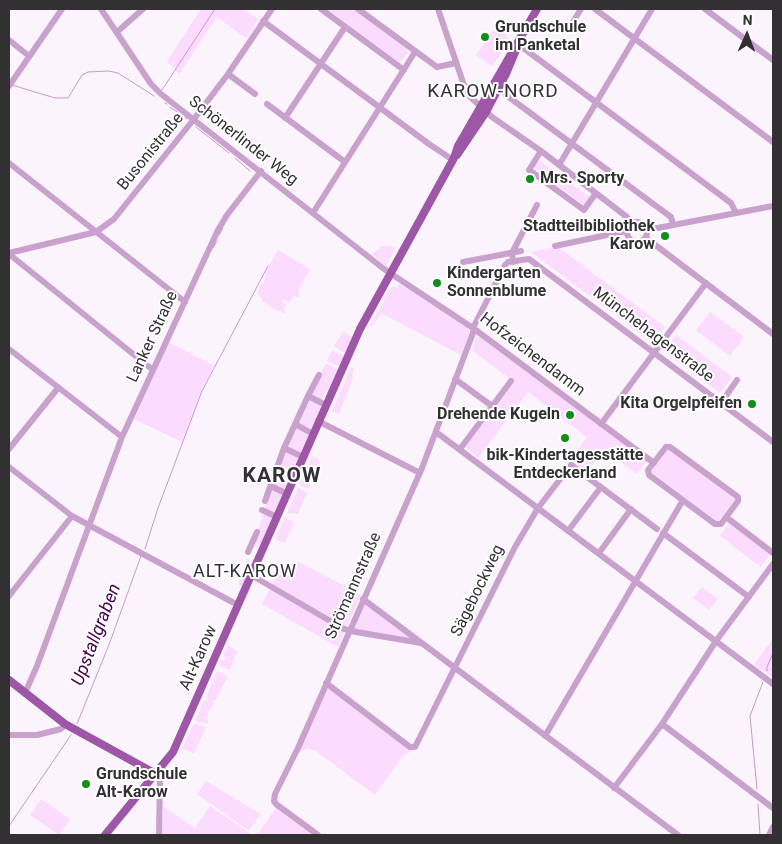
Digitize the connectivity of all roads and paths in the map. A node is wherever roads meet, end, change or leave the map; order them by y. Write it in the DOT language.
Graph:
graph roads {
  1 [pos="62,9"];
  2 [pos="101,9"];
  3 [pos="143,9"];
  4 [pos="272,9"];
  5 [pos="321,9"];
  6 [pos="358,9"];
  7 [pos="438,9"];
  8 [pos="537,9"];
  9 [pos="581,9"];
  10 [pos="595,9"];
  11 [pos="652,9"];
  12 [pos="705,9"];
  13 [pos="263,21"];
  14 [pos="571,25"];
  15 [pos="345,27"];
  16 [pos="117,32"];
  17 [pos="634,38"];
  18 [pos="9,40"];
  19 [pos="517,46"];
  20 [pos="415,52"];
  21 [pos="29,56"];
  22 [pos="773,60"];
  23 [pos="456,62"];
  24 [pos="321,64"];
  25 [pos="404,70"];
  26 [pos="228,74"];
  27 [pos="9,86"];
  28 [pos="255,94"];
  29 [pos="506,95"];
  30 [pos="596,102"];
  31 [pos="267,104"];
  32 [pos="380,107"];
  33 [pos="483,110"];
  34 [pos="286,118"];
  35 [pos="194,119"];
  36 [pos="572,142"];
  37 [pos="773,142"];
  38 [pos="541,151"];
  39 [pos="453,159"];
  40 [pos="345,162"];
  41 [pos="9,163"];
  42 [pos="559,165"];
  43 [pos="261,172"];
  44 [pos="596,193"];
  45 [pos="537,206"];
  46 [pos="773,206"];
  47 [pos="313,213"];
  48 [pos="736,213"];
  49 [pos="631,223"];
  50 [pos="673,224"];
  51 [pos="647,230"];
  52 [pos="626,231"];
  53 [pos="96,232"];
  54 [pos="646,238"];
  55 [pos="555,246"];
  56 [pos="522,251"];
  57 [pos="9,253"];
  58 [pos="512,253"];
  59 [pos="463,262"];
  60 [pos="513,262"];
  61 [pos="390,274"];
  62 [pos="706,283"];
  63 [pos="185,302"];
  64 [pos="473,328"];
  65 [pos="773,334"];
  66 [pos="9,349"];
  67 [pos="654,353"];
  68 [pos="153,370"];
  69 [pos="319,375"];
  70 [pos="455,379"];
  71 [pos="511,380"];
  72 [pos="737,380"];
  73 [pos="58,388"];
  74 [pos="308,396"];
  75 [pos="721,403"];
  76 [pos="326,405"];
  77 [pos="492,406"];
  78 [pos="318,422"];
  79 [pos="295,424"];
  80 [pos="601,424"];
  81 [pos="436,432"];
  82 [pos="313,434"];
  83 [pos="122,437"];
  84 [pos="773,442"];
  85 [pos="284,448"];
  86 [pos="9,449"];
  87 [pos="460,450"];
  88 [pos="303,457"];
  89 [pos="654,463"];
  90 [pos="9,466"];
  91 [pos="420,473"];
  92 [pos="270,486"];
  93 [pos="601,487"];
  94 [pos="287,494"];
  95 [pos="265,500"];
  96 [pos="683,500"];
  97 [pos="538,508"];
  98 [pos="631,509"];
  99 [pos="262,510"];
  100 [pos="72,516"];
  101 [pos="277,517"];
  102 [pos="726,517"];
  103 [pos="90,525"];
  104 [pos="568,531"];
  105 [pos="660,531"];
  106 [pos="257,532"];
  107 [pos="262,550"];
  108 [pos="599,553"];
  109 [pos="773,553"];
  110 [pos="773,564"];
  111 [pos="251,575"];
  112 [pos="636,581"];
  113 [pos="9,596"];
  114 [pos="749,597"];
  115 [pos="363,599"];
  116 [pos="238,605"];
  117 [pos="349,631"];
  118 [pos="716,641"];
  119 [pos="422,643"];
  120 [pos="454,668"];
  121 [pos="9,680"];
  122 [pos="326,683"];
  123 [pos="773,684"];
  124 [pos="25,693"];
  125 [pos="65,724"];
  126 [pos="662,724"];
  127 [pos="9,735"];
  128 [pos="545,736"];
  129 [pos="156,774"];
  130 [pos="614,788"];
  131 [pos="773,808"];
  132 [pos="773,827"];
  133 [pos="105,835"];
  134 [pos="159,835"];
  135 [pos="318,835"];
  136 [pos="678,835"];
  137 [pos="769,835"];
  1 -- 21 [label="street"];
  2 -- 16 [label="street, Schönerlinder Weg"];
  3 -- 16 [label="street"];
  4 -- 13 [label="street, Busonistraße"];
  5 -- 15 [label="street"];
  6 -- 20 [label="street"];
  7 -- 23 [label="street"];
  8 -- 19 [label="main road, Alt-Karow"];
  9 -- 14 [label="street"];
  10 -- 17 [label="street"];
  11 -- 17 [label="street"];
  12 -- 22 [label="street"];
  13 -- 24 [label="street"];
  13 -- 26 [label="street, Busonistraße"];
  15 -- 24 [label="street"];
  15 -- 25 [label="street"];
  16 -- 35 [label="street, Schönerlinder Weg"];
  17 -- 30 [label="street"];
  17 -- 37 [label="street"];
  18 -- 21 [label="street"];
  19 -- 30 [label="street"];
  19 -- 33 [label="main road, Alt-Karow"];
  20 -- 23 [label="street"];
  20 -- 25 [label="street"];
  21 -- 27 [label="street"];
  23 -- 33 [label="street"];
  24 -- 32 [label="street"];
  24 -- 34 [label="street"];
  25 -- 32 [label="street"];
  26 -- 28 [label="street"];
  26 -- 35 [label="street, Busonistraße"];
  29 -- 36 [label="street"];
  30 -- 36 [label="street"];
  30 -- 48 [label="street"];
  31 -- 34 [label="street"];
  32 -- 39 [label="street"];
  32 -- 40 [label="street"];
  33 -- 38 [label="street"];
  33 -- 39 [label="main road, Alt-Karow"];
  34 -- 40 [label="street"];
  35 -- 43 [label="street, Schönerlinder Weg"];
  35 -- 53 [label="street, Busonistraße"];
  36 -- 42 [label="street"];
  36 -- 50 [label="street"];
  38 -- 42 [label="street"];
  38 -- 44 [label="street"];
  39 -- 61 [label="main road, Alt-Karow"];
  40 -- 47 [label="street"];
  41 -- 53 [label="street"];
  42 -- 44 [label="street"];
  43 -- 47 [label="street, Schönerlinder Weg"];
  43 -- 63 [label="street, Lanker Straße"];
  44 -- 49 [label="street"];
  45 -- 58 [label="street"];
  46 -- 48 [label="street"];
  47 -- 61 [label="street, Schönerlinder Weg"];
  48 -- 50 [label="street"];
  49 -- 51 [label="street"];
  49 -- 52 [label="street"];
  50 -- 51 [label="street"];
  51 -- 54 [label="street"];
  52 -- 54 [label="street"];
  52 -- 55 [label="street"];
  53 -- 57 [label="street, Busonistraße"];
  53 -- 63 [label="street"];
  54 -- 62 [label="street"];
  56 -- 58 [label="street"];
  57 -- 68 [label="street"];
  58 -- 59 [label="street"];
  58 -- 60 [label="street"];
  60 -- 64 [label="street, Strömannstraße"];
  60 -- 67 [label="street, Münchehagenstraße"];
  61 -- 64 [label="street, Hofzeichendamm"];
  61 -- 76 [label="main road, Alt-Karow"];
  62 -- 65 [label="street"];
  62 -- 67 [label="street"];
  63 -- 68 [label="street, Lanker Straße"];
  64 -- 70 [label="street, Strömannstraße"];
  64 -- 80 [label="street, Hofzeichendamm"];
  66 -- 73 [label="street"];
  67 -- 75 [label="street, Münchehagenstraße"];
  67 -- 80 [label="street"];
  68 -- 83 [label="street, Lanker Straße"];
  69 -- 74 [label="street"];
  70 -- 77 [label="street"];
  70 -- 81 [label="street, Strömannstraße"];
  71 -- 77 [label="street"];
  72 -- 75 [label="street"];
  73 -- 83 [label="street"];
  73 -- 86 [label="street"];
  74 -- 76 [label="street"];
  74 -- 79 [label="street"];
  75 -- 84 [label="street, Münchehagenstraße"];
  76 -- 78 [label="main road, Alt-Karow"];
  77 -- 87 [label="street"];
  78 -- 82 [label="main road, Alt-Karow"];
  78 -- 91 [label="street"];
  79 -- 82 [label="street"];
  79 -- 85 [label="street"];
  80 -- 89 [label="street, Hofzeichendamm"];
  81 -- 87 [label="street"];
  81 -- 91 [label="street, Strömannstraße"];
  82 -- 88 [label="main road, Alt-Karow"];
  83 -- 103 [label="street, Lanker Straße"];
  85 -- 88 [label="street"];
  85 -- 92 [label="street"];
  87 -- 97 [label="street"];
  88 -- 94 [label="main road, Alt-Karow"];
  89 -- 96 [label="street"];
  89 -- 102 [label="street"];
  90 -- 100 [label="street"];
  91 -- 115 [label="street, Strömannstraße"];
  92 -- 94 [label="street"];
  92 -- 95 [label="street"];
  93 -- 97 [label="street, Sägebockweg"];
  93 -- 98 [label="street"];
  93 -- 104 [label="street"];
  94 -- 101 [label="main road, Alt-Karow"];
  96 -- 102 [label="street"];
  96 -- 105 [label="street"];
  97 -- 104 [label="street"];
  97 -- 120 [label="street, Sägebockweg"];
  98 -- 105 [label="street"];
  98 -- 108 [label="street"];
  99 -- 101 [label="street"];
  100 -- 103 [label="street"];
  100 -- 113 [label="street"];
  101 -- 107 [label="main road, Alt-Karow"];
  102 -- 109 [label="street"];
  103 -- 116 [label="street"];
  103 -- 124 [label="street, Lanker Straße"];
  104 -- 108 [label="street"];
  105 -- 112 [label="street"];
  105 -- 114 [label="street"];
  106 -- 107 [label="street"];
  107 -- 111 [label="main road, Alt-Karow"];
  108 -- 112 [label="street"];
  110 -- 114 [label="street"];
  111 -- 116 [label="main road, Alt-Karow"];
  111 -- 117 [label="street"];
  112 -- 118 [label="street"];
  112 -- 128 [label="street"];
  114 -- 118 [label="street"];
  115 -- 117 [label="street, Strömannstraße"];
  115 -- 119 [label="street"];
  116 -- 129 [label="main road, Alt-Karow"];
  117 -- 119 [label="street"];
  117 -- 122 [label="street, Strömannstraße"];
  118 -- 123 [label="street"];
  118 -- 126 [label="street"];
  119 -- 120 [label="street"];
  120 -- 122 [label="street, Sägebockweg"];
  120 -- 128 [label="street"];
  121 -- 124 [label="main road"];
  122 -- 135 [label="street, Strömannstraße"];
  124 -- 125 [label="main road"];
  125 -- 127 [label="street"];
  125 -- 129 [label="main road"];
  126 -- 130 [label="street"];
  126 -- 131 [label="street"];
  128 -- 130 [label="street"];
  129 -- 133 [label="main road, Alt-Karow"];
  129 -- 134 [label="street"];
  130 -- 136 [label="street"];
  132 -- 137 [label="street"];
}
